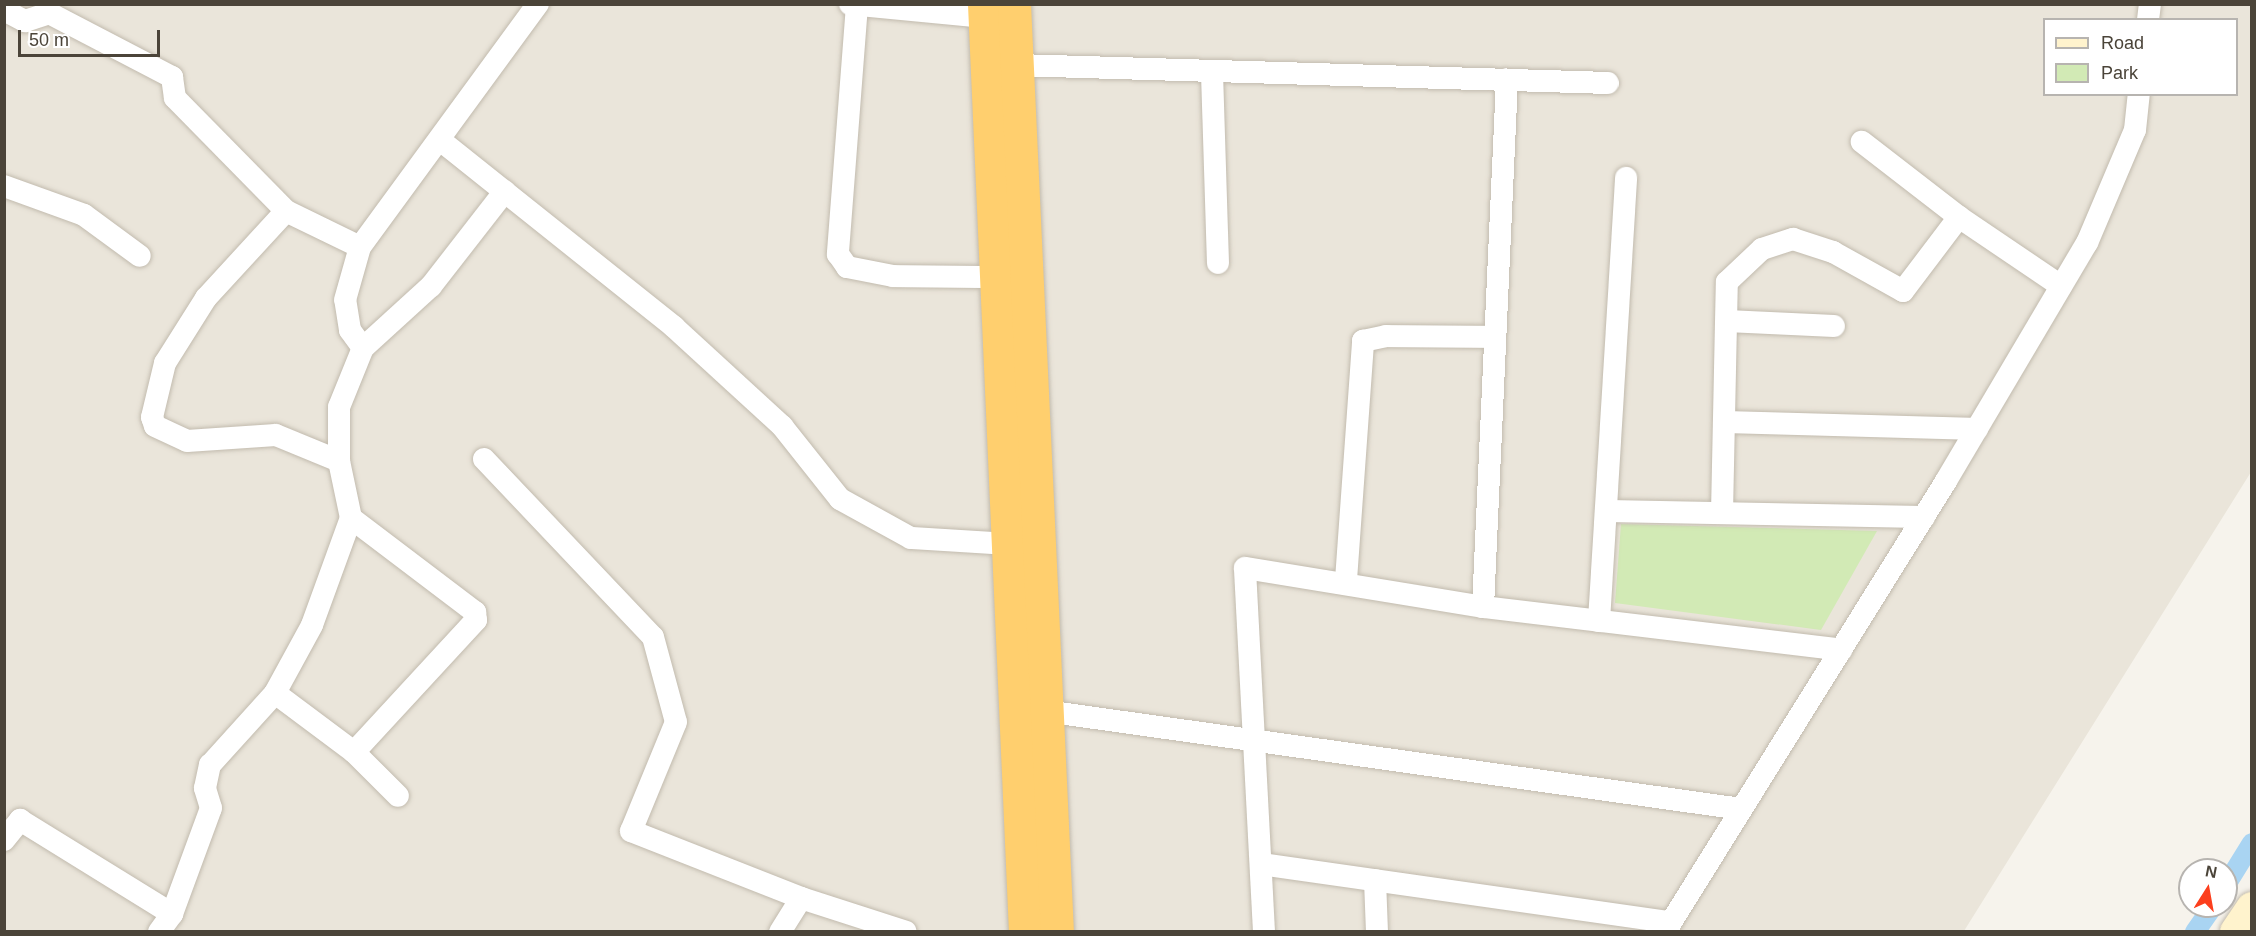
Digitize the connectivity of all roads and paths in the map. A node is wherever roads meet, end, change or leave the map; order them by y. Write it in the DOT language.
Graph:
graph roads {
  1 [pos="538,4"];
  2 [pos="850,4"];
  3 [pos="1014,4"];
  4 [pos="857,5"];
  5 [pos="4,10"];
  6 [pos="984,11"];
  7 [pos="1017,65"];
  8 [pos="1212,73"];
  9 [pos="1507,80"];
  10 [pos="1608,83"];
  11 [pos="2139,96"];
  12 [pos="440,140"];
  13 [pos="1862,142"];
  14 [pos="1626,178"];
  15 [pos="4,186"];
  16 [pos="505,191"];
  17 [pos="286,211"];
  18 [pos="1959,217"];
  19 [pos="360,247"];
  20 [pos="140,256"];
  21 [pos="1218,263"];
  22 [pos="997,277"];
  23 [pos="2061,286"];
  24 [pos="1727,321"];
  25 [pos="1834,326"];
  26 [pos="1495,337"];
  27 [pos="363,348"];
  28 [pos="1727,422"];
  29 [pos="1977,429"];
  30 [pos="484,459"];
  31 [pos="339,461"];
  32 [pos="1606,511"];
  33 [pos="1722,513"];
  34 [pos="1924,517"];
  35 [pos="351,518"];
  36 [pos="1010,543"];
  37 [pos="1346,580"];
  38 [pos="1483,607"];
  39 [pos="1599,621"];
  40 [pos="1841,650"];
  41 [pos="275,693"];
  42 [pos="1045,711"];
  43 [pos="1254,741"];
  44 [pos="354,752"];
  45 [pos="398,796"];
  46 [pos="1742,809"];
  47 [pos="4,840"];
  48 [pos="1261,864"];
  49 [pos="1375,880"];
  50 [pos="801,898"];
  51 [pos="2252,908"];
  52 [pos="166,923"];
  53 [pos="1668,927"];
  54 [pos="780,932"];
  55 [pos="906,932"];
  56 [pos="1025,932"];
  57 [pos="1057,932"];
  58 [pos="1264,932"];
  59 [pos="1377,932"];
  60 [pos="2236,932"];
  1 -- 12 [label="street"];
  2 -- 4 [label="street"];
  3 -- 7 [label="highway"];
  4 -- 6 [label="street"];
  4 -- 22 [label="street"];
  5 -- 17 [label="street"];
  6 -- 22 [label="highway"];
  7 -- 8 [label="street"];
  7 -- 42 [label="highway"];
  8 -- 9 [label="street"];
  8 -- 21 [label="street"];
  9 -- 10 [label="street"];
  9 -- 26 [label="street"];
  11 -- 23 [label="street"];
  12 -- 16 [label="street"];
  12 -- 19 [label="street"];
  13 -- 18 [label="street"];
  14 -- 32 [label="street"];
  15 -- 20 [label="street"];
  16 -- 27 [label="street"];
  16 -- 36 [label="street"];
  17 -- 19 [label="street"];
  17 -- 31 [label="street"];
  18 -- 23 [label="street"];
  18 -- 24 [label="street"];
  19 -- 27 [label="street"];
  22 -- 36 [label="highway"];
  23 -- 29 [label="street"];
  24 -- 25 [label="street"];
  24 -- 28 [label="street"];
  26 -- 37 [label="street"];
  26 -- 38 [label="street"];
  27 -- 31 [label="street"];
  28 -- 29 [label="street"];
  28 -- 33 [label="street"];
  29 -- 34 [label="street"];
  30 -- 50 [label="street"];
  31 -- 35 [label="street"];
  32 -- 33 [label="street"];
  32 -- 39 [label="street"];
  33 -- 34 [label="street"];
  34 -- 40 [label="street"];
  35 -- 41 [label="street"];
  35 -- 44 [label="street"];
  36 -- 56 [label="highway"];
  37 -- 38 [label="street"];
  37 -- 43 [label="street"];
  38 -- 39 [label="street"];
  39 -- 40 [label="street"];
  40 -- 46 [label="street"];
  41 -- 44 [label="street"];
  41 -- 52 [label="street"];
  42 -- 43 [label="street"];
  42 -- 57 [label="highway"];
  43 -- 46 [label="street"];
  43 -- 48 [label="street"];
  44 -- 45 [label="street"];
  46 -- 53 [label="street"];
  47 -- 52 [label="street"];
  48 -- 49 [label="street"];
  48 -- 58 [label="street"];
  49 -- 53 [label="street"];
  49 -- 59 [label="street"];
  50 -- 54 [label="street"];
  50 -- 55 [label="street"];
  51 -- 60 [label="street"];
}
